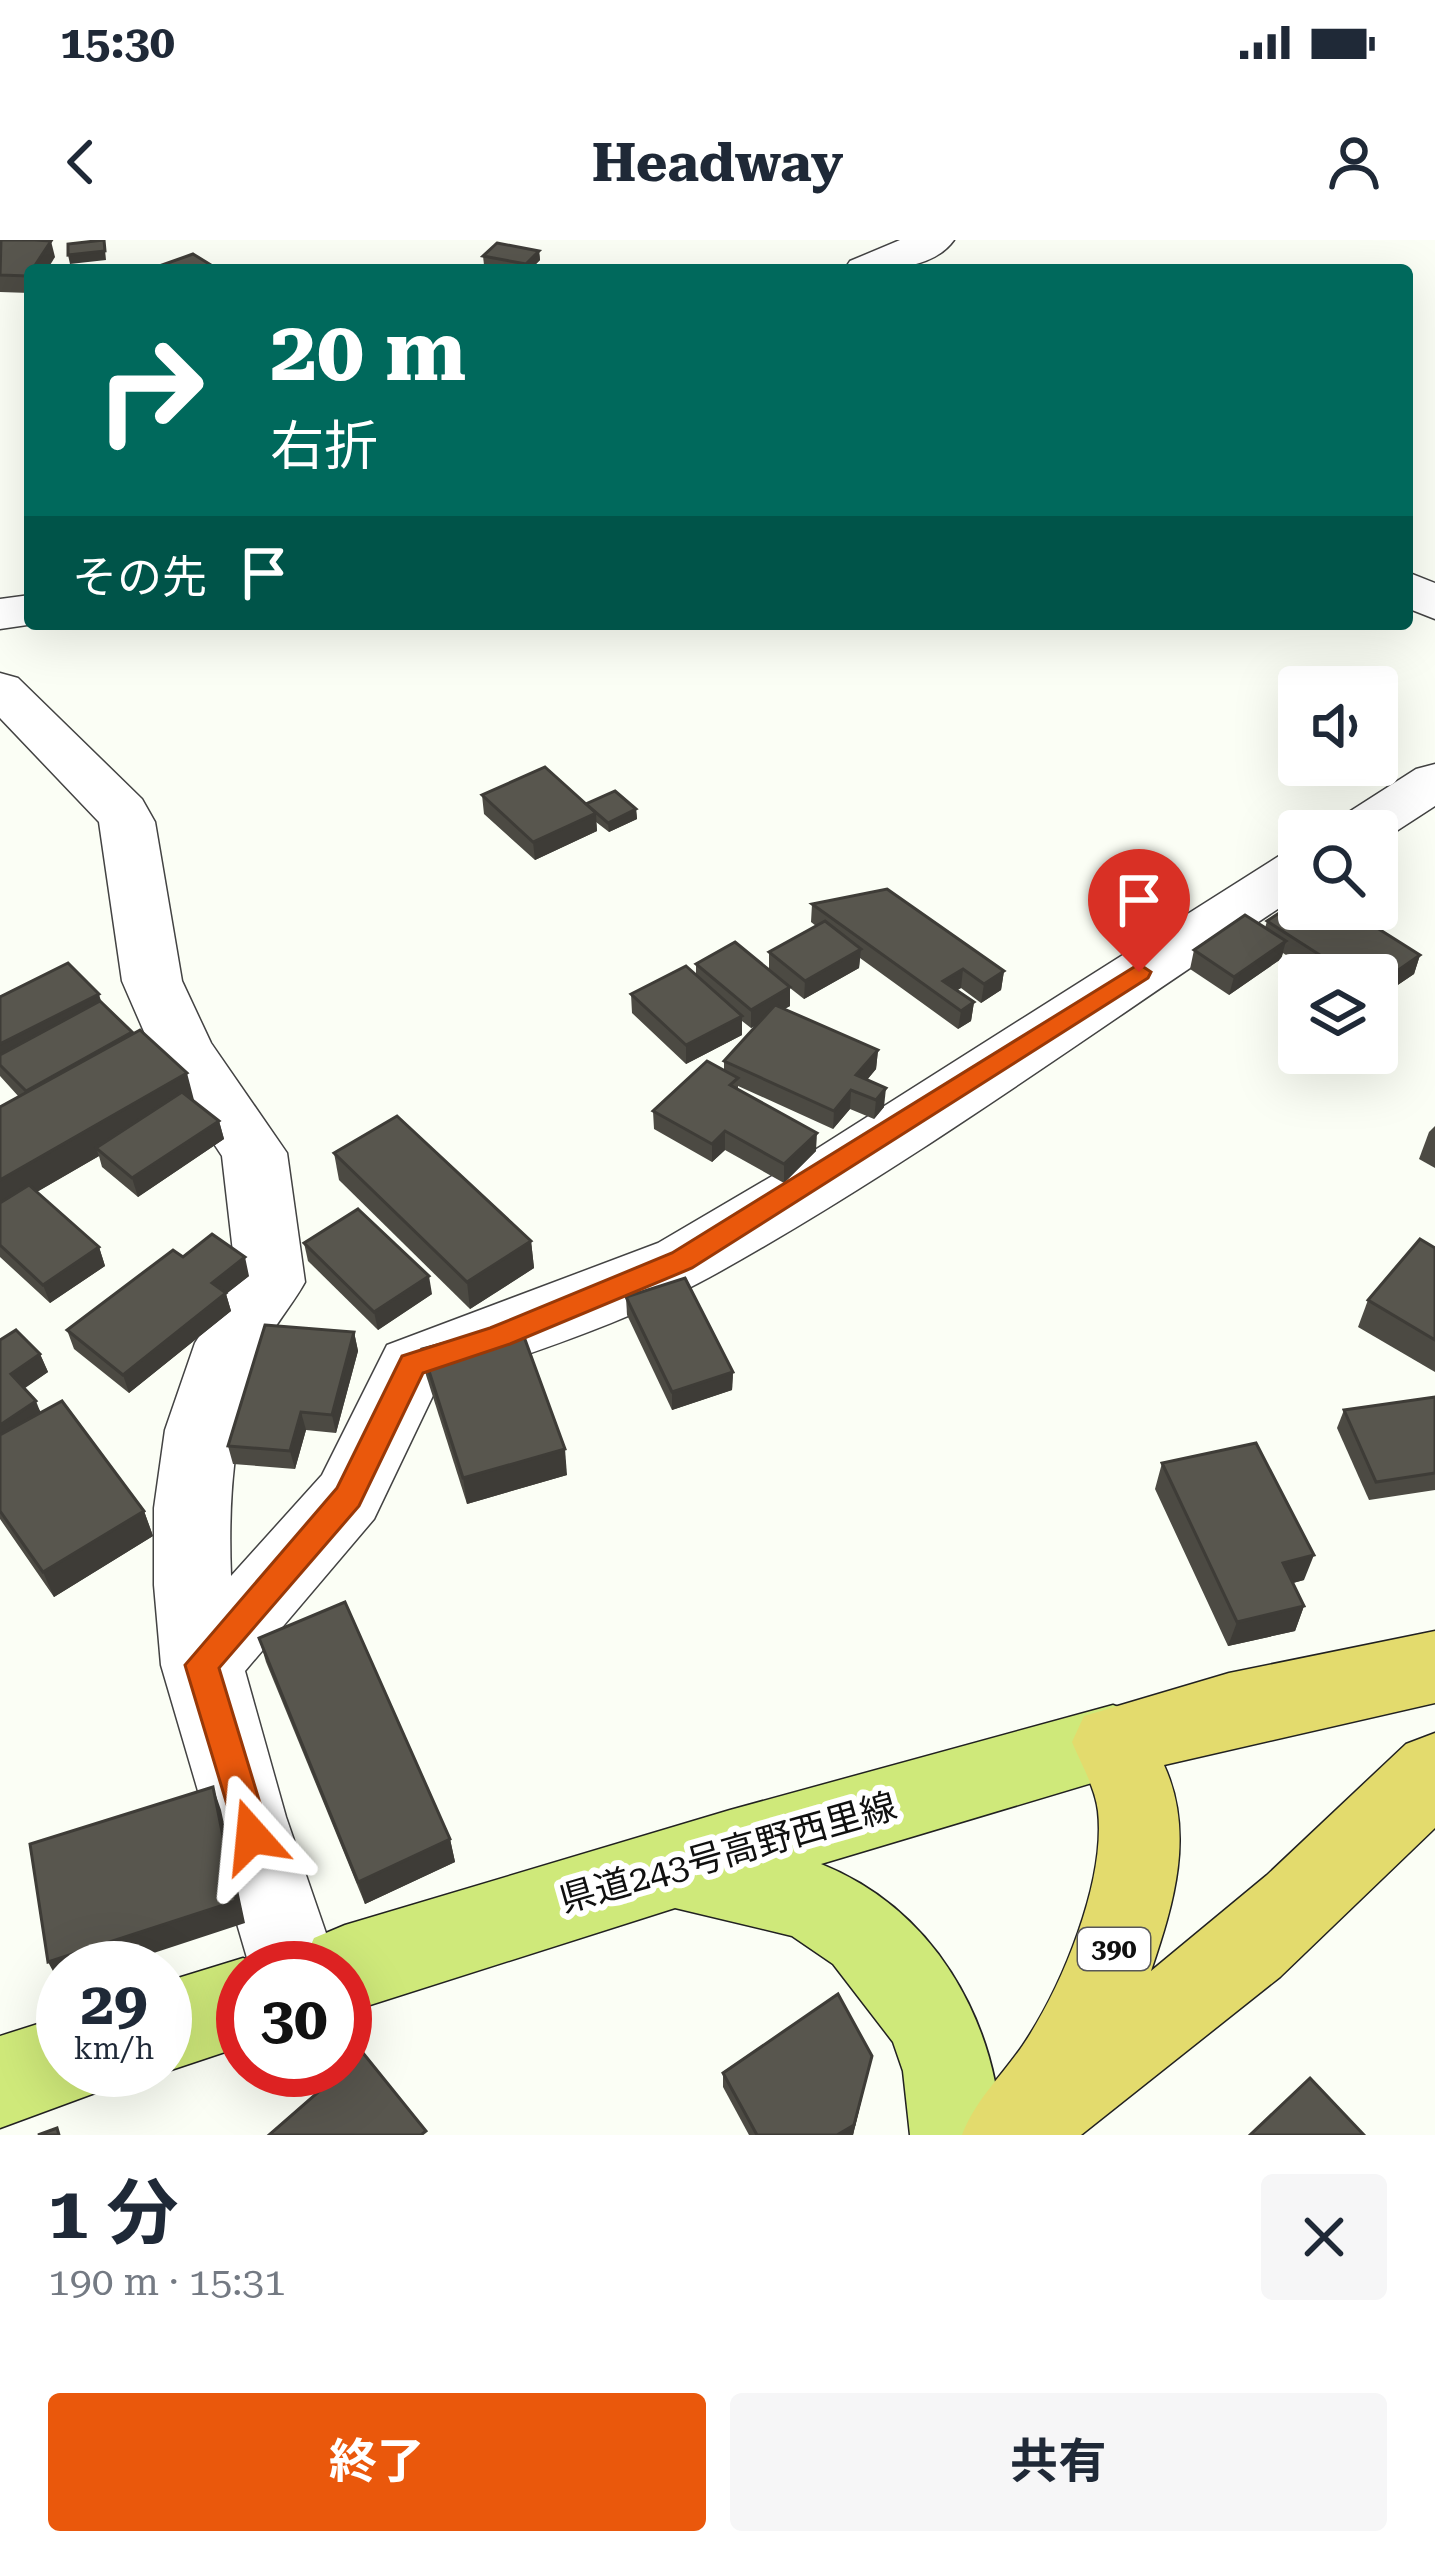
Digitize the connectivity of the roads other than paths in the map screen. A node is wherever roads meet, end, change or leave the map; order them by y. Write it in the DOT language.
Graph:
graph roads {
  1 [pos="934,240"];
  2 [pos="884,264"];
  3 [pos="0,689"];
  4 [pos="1435,781"];
  5 [pos="1390,810"];
  6 [pos="1278,883"];
  7 [pos="201,1665"];
  8 [pos="1435,1666"];
  9 [pos="1113,1742"];
  10 [pos="1435,1771"];
  11 [pos="673,1867"];
  12 [pos="286,1941"];
  13 [pos="372,1961"];
  14 [pos="36,2070"];
  15 [pos="0,2081"];
  16 [pos="997,2130"];
  1 -- 2 [label="street"];
  3 -- 7 [label="street"];
  4 -- 5 [label="street"];
  6 -- 7 [label="street"];
  7 -- 12 [label="street"];
  8 -- 9 [label="highway"];
  9 -- 11 [label="main road, 県道243号高野西里線"];
  9 -- 16 [label="highway, 390"];
  10 -- 16 [label="highway"];
  11 -- 13 [label="main road, 県道243号高野西里線"];
  11 -- 16 [label="main road"];
  14 -- 15 [label="main road"];
}
